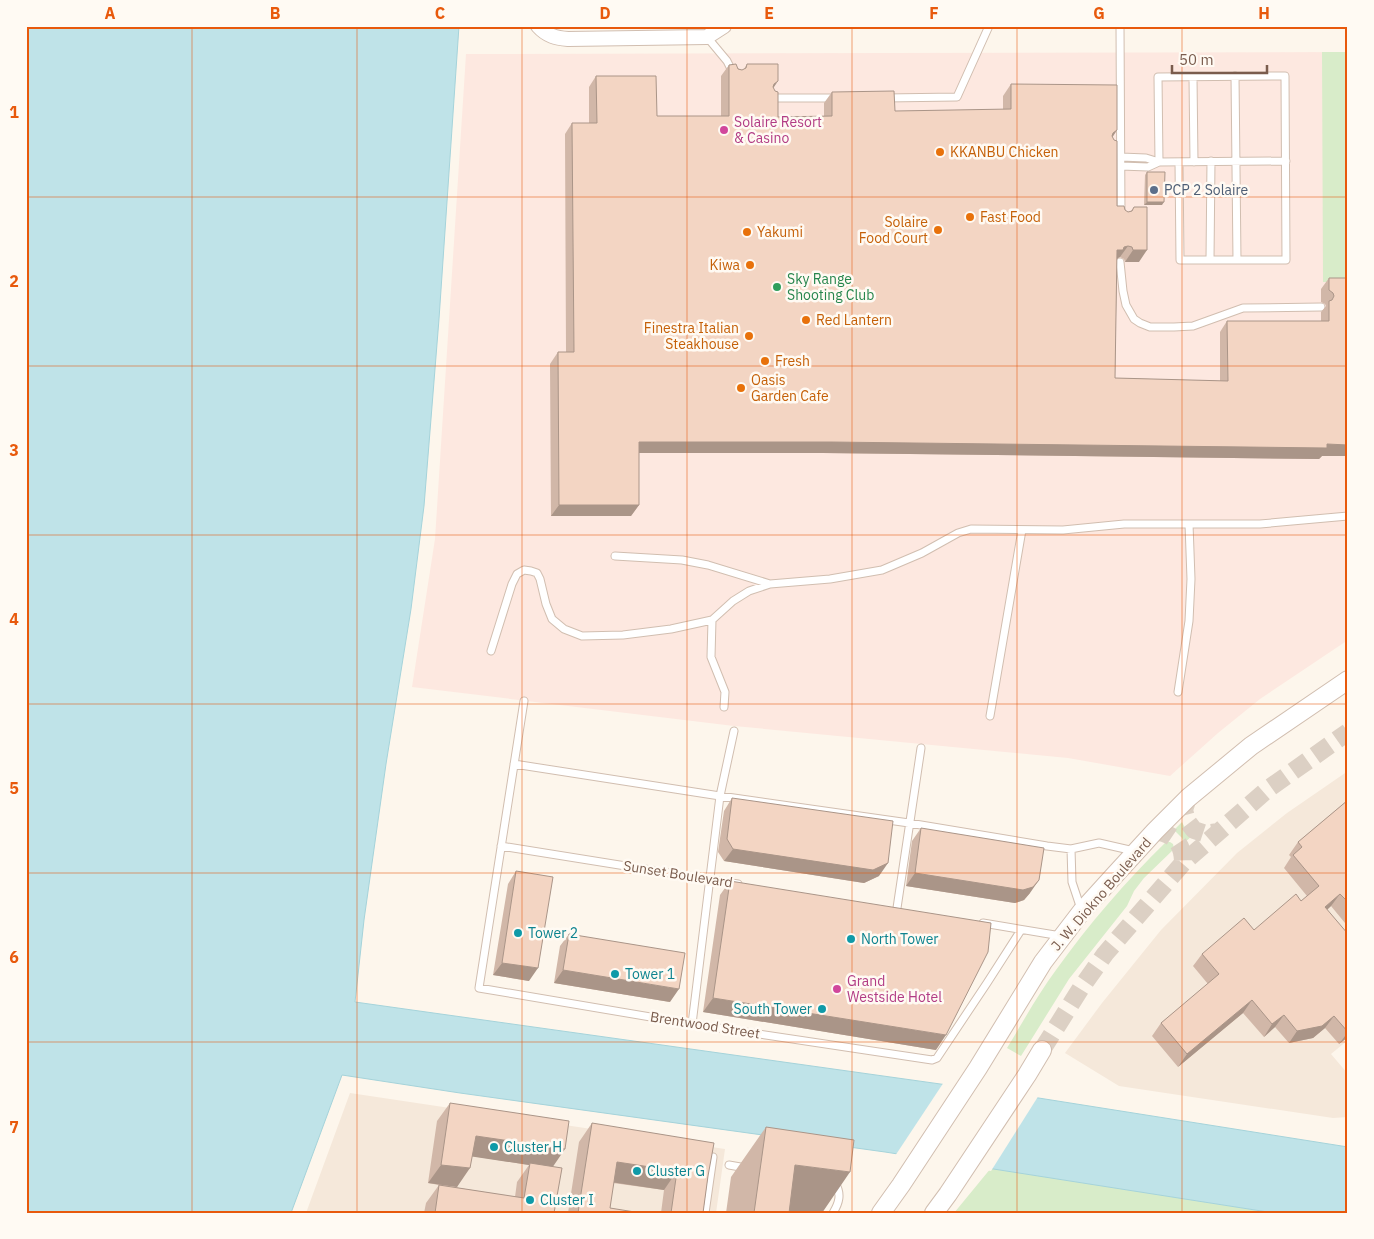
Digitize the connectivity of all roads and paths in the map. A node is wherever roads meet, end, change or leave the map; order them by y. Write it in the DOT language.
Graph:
graph roads {
  1 [pos="538,26"];
  2 [pos="548,26"];
  3 [pos="989,26"];
  4 [pos="1120,26"];
  5 [pos="715,32"];
  6 [pos="734,76"];
  7 [pos="1236,76"];
  8 [pos="1193,77"];
  9 [pos="770,98"];
  10 [pos="846,98"];
  11 [pos="880,98"];
  12 [pos="1121,157"];
  13 [pos="1236,161"];
  14 [pos="1286,161"];
  15 [pos="1159,162"];
  16 [pos="1179,162"];
  17 [pos="1194,162"];
  18 [pos="1211,162"];
  19 [pos="1121,166"];
  20 [pos="1120,218"];
  21 [pos="1210,260"];
  22 [pos="1237,260"];
  23 [pos="1120,262"];
  24 [pos="1321,307"];
  25 [pos="1348,516"];
  26 [pos="1189,524"];
  27 [pos="1022,530"];
  28 [pos="615,556"];
  29 [pos="770,584"];
  30 [pos="712,620"];
  31 [pos="491,651"];
  32 [pos="1348,680"];
  33 [pos="1178,692"];
  34 [pos="524,701"];
  35 [pos="724,707"];
  36 [pos="990,716"];
  37 [pos="734,731"];
  38 [pos="921,748"];
  39 [pos="514,764"];
  40 [pos="720,796"];
  41 [pos="908,824"];
  42 [pos="501,846"];
  43 [pos="1071,849"];
  44 [pos="1136,852"];
  45 [pos="710,880"];
  46 [pos="750,886"];
  47 [pos="887,907"];
  48 [pos="897,908"];
  49 [pos="906,910"];
  50 [pos="1082,911"];
  51 [pos="974,922"];
  52 [pos="1021,930"];
  53 [pos="1063,936"];
  54 [pos="692,1024"];
  55 [pos="1042,1050"];
  56 [pos="713,1157"];
  57 [pos="728,1165"];
  58 [pos="757,1170"];
  59 [pos="824,1180"];
  60 [pos="834,1212"];
  61 [pos="705,1213"];
  62 [pos="880,1213"];
  63 [pos="934,1213"];
  1 -- 5 [label="street"];
  2 -- 5 [label="street"];
  3 -- 11 [label="lane"];
  4 -- 12 [label="lane"];
  5 -- 6 [label="lane"];
  7 -- 8 [label="lane"];
  7 -- 13 [label="lane"];
  7 -- 14 [label="lane"];
  8 -- 15 [label="lane"];
  8 -- 17 [label="lane"];
  9 -- 10 [label="lane"];
  12 -- 15 [label="lane"];
  12 -- 19 [label="lane"];
  13 -- 14 [label="lane"];
  13 -- 18 [label="lane"];
  13 -- 22 [label="lane"];
  14 -- 22 [label="lane"];
  15 -- 16 [label="lane"];
  15 -- 19 [label="lane"];
  16 -- 17 [label="lane"];
  16 -- 21 [label="lane"];
  17 -- 18 [label="lane"];
  18 -- 21 [label="lane"];
  19 -- 20 [label="lane"];
  21 -- 22 [label="lane"];
  23 -- 24 [label="lane"];
  25 -- 26 [label="lane"];
  26 -- 27 [label="lane"];
  26 -- 33 [label="lane"];
  27 -- 29 [label="lane"];
  27 -- 36 [label="lane"];
  28 -- 29 [label="lane"];
  29 -- 30 [label="lane"];
  30 -- 31 [label="lane"];
  30 -- 35 [label="lane"];
  32 -- 44 [label="street, J. W. Diokno Boulevard"];
  34 -- 39 [label="lane"];
  37 -- 40 [label="lane"];
  38 -- 41 [label="lane"];
  39 -- 40 [label="lane"];
  39 -- 42 [label="lane"];
  40 -- 41 [label="lane"];
  40 -- 45 [label="lane"];
  41 -- 43 [label="lane"];
  41 -- 48 [label="lane"];
  42 -- 45 [label="lane, Sunset Boulevard"];
  42 -- 54 [label="lane, Brentwood Street"];
  43 -- 44 [label="lane"];
  43 -- 50 [label="lane"];
  44 -- 50 [label="street, J. W. Diokno Boulevard"];
  45 -- 46 [label="lane, Sunset Boulevard"];
  45 -- 54 [label="lane"];
  47 -- 48 [label="lane"];
  48 -- 49 [label="lane"];
  50 -- 53 [label="street, J. W. Diokno Boulevard"];
  51 -- 52 [label="lane"];
  52 -- 53 [label="lane"];
  52 -- 54 [label="lane, Brentwood Street"];
  53 -- 62 [label="street, J. W. Diokno Boulevard"];
  55 -- 63 [label="street"];
  56 -- 61 [label="lane"];
  57 -- 58 [label="lane"];
  59 -- 60 [label="lane"];
}
